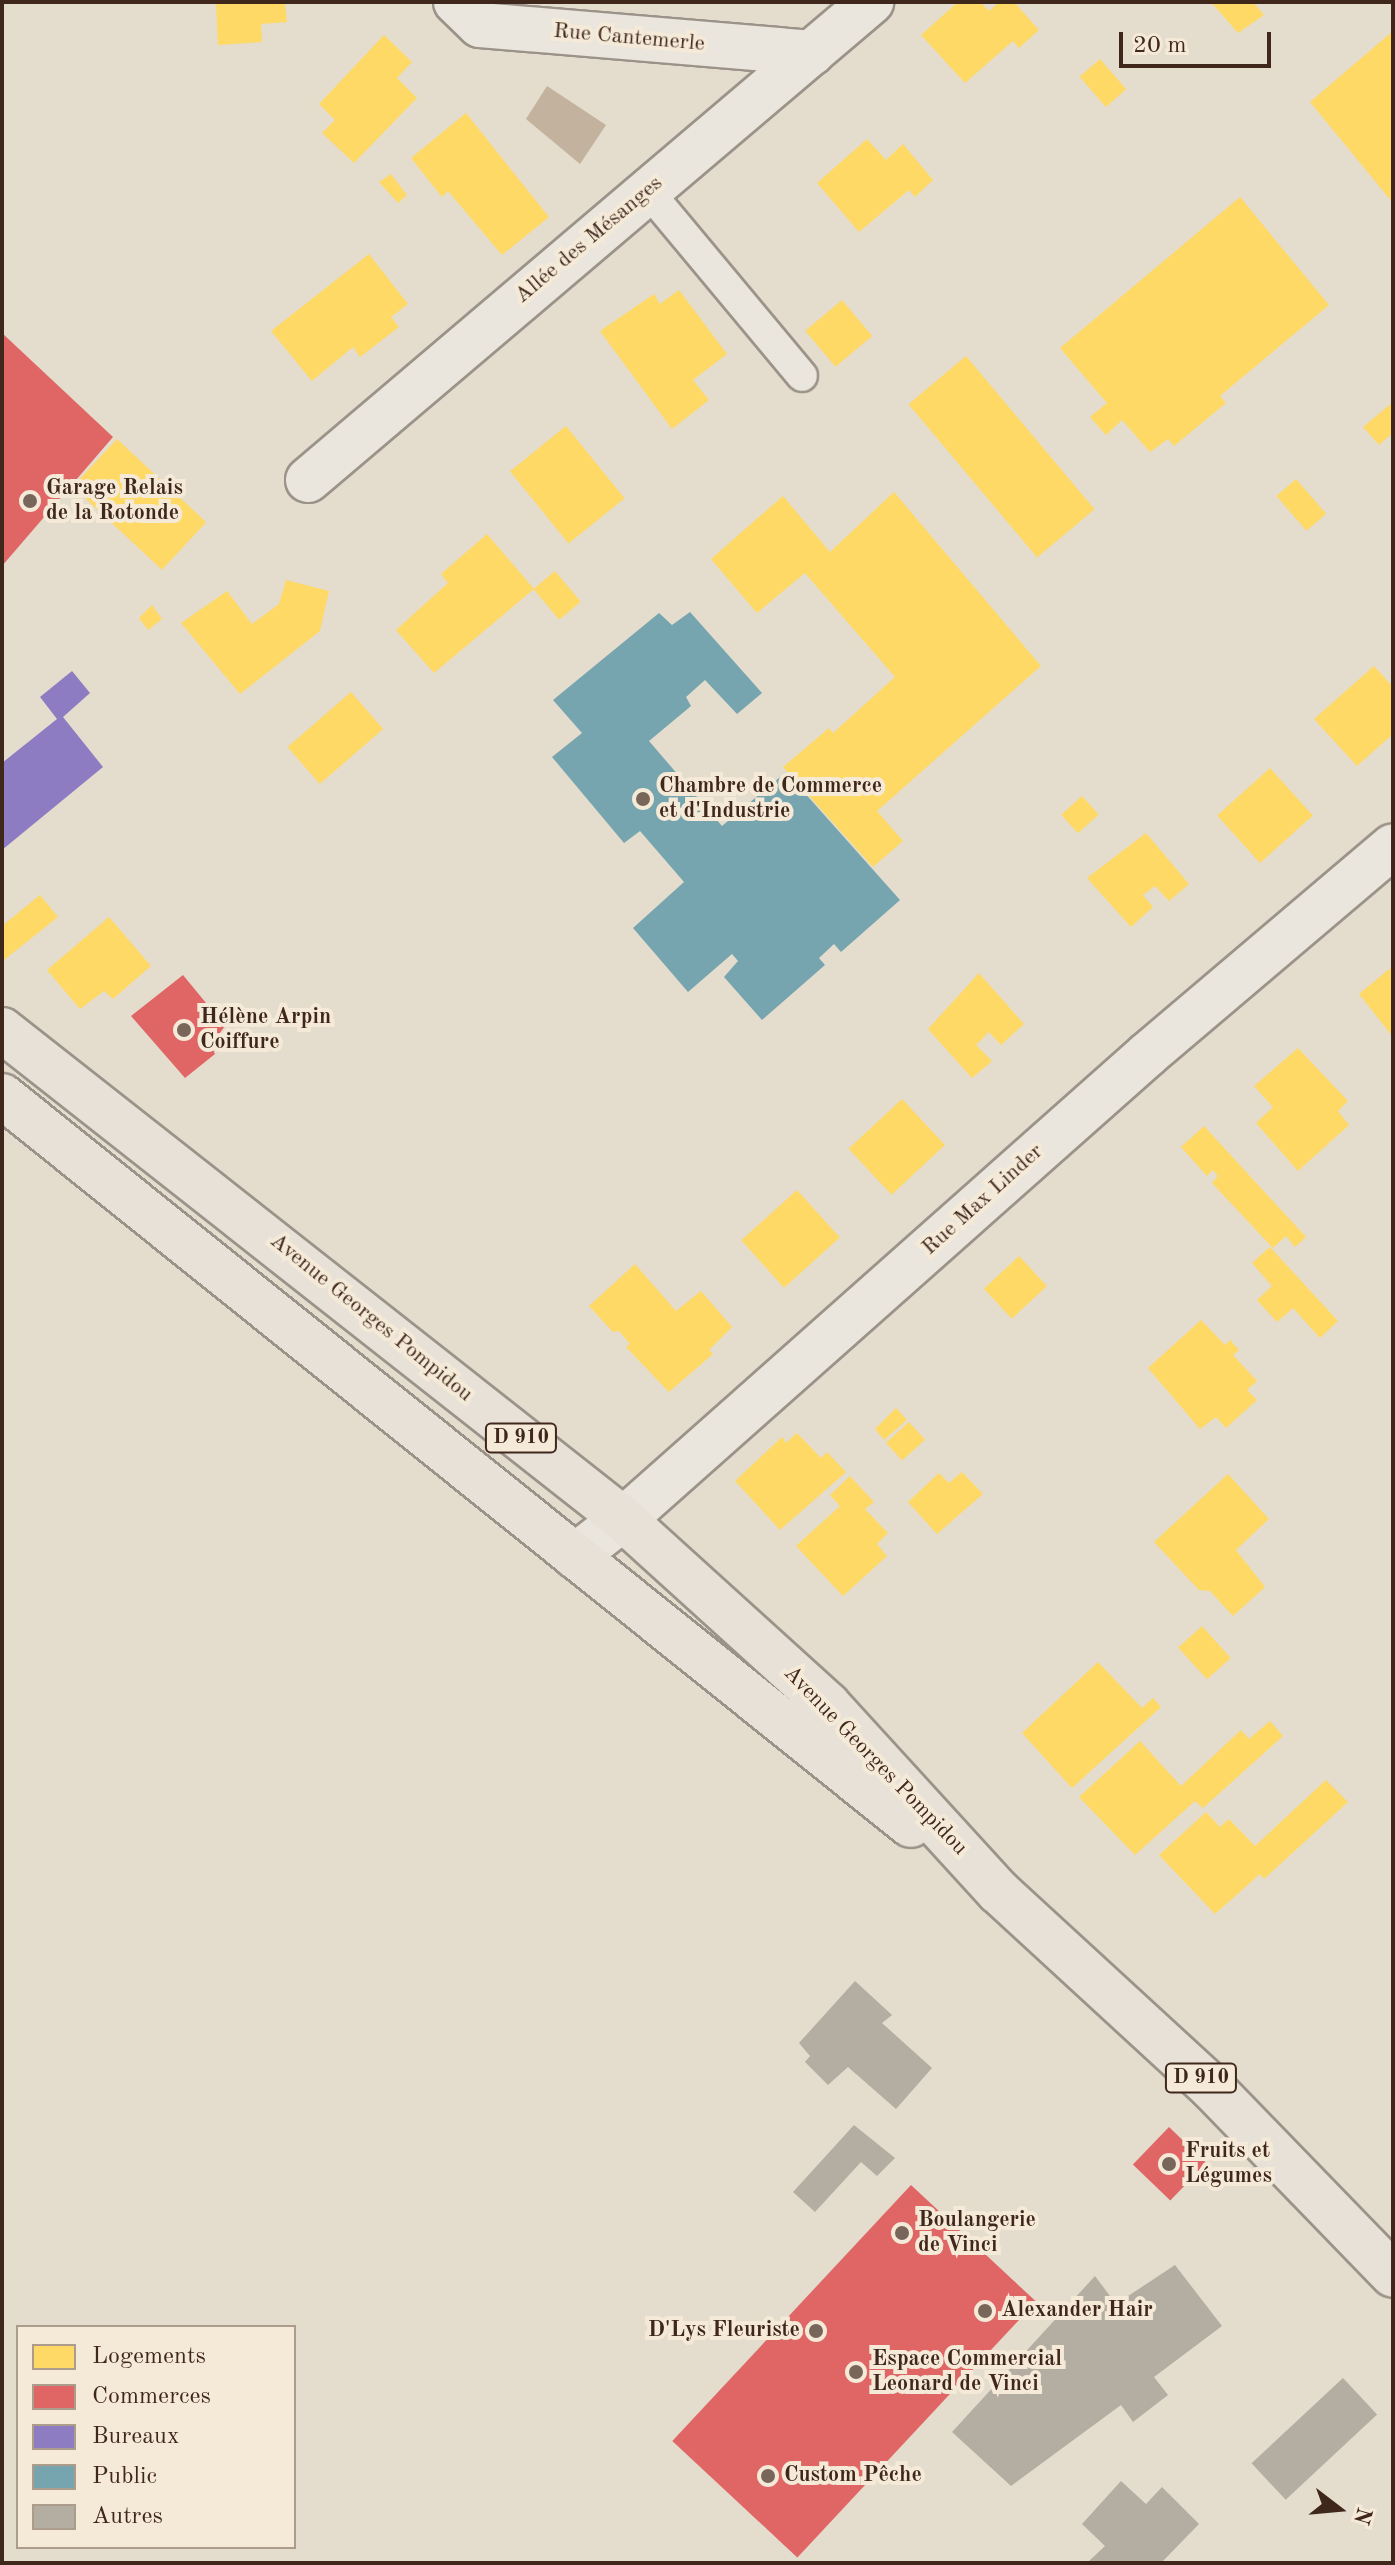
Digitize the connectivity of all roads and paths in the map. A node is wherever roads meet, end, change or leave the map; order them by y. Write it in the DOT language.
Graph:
graph roads {
  1 [pos="456,2"];
  2 [pos="871,2"];
  3 [pos="812,53"];
  4 [pos="647,190"];
  5 [pos="802,376"];
  6 [pos="308,480"];
  7 [pos="1393,846"];
  8 [pos="2,1030"];
  9 [pos="2,1096"];
  10 [pos="622,1518"];
  11 [pos="575,1556"];
  12 [pos="999,1892"];
  13 [pos="1393,2275"];
  1 -- 3 [label="street, Rue Cantemerle"];
  2 -- 3 [label="street, Allée des Mésanges"];
  3 -- 4 [label="street, Allée des Mésanges"];
  4 -- 5 [label="lane"];
  4 -- 6 [label="street, Allée des Mésanges"];
  7 -- 10 [label="street, Rue Max Linder"];
  8 -- 10 [label="main road, Avenue Georges Pompidou / D 910"];
  9 -- 11 [label="main road, Avenue Georges Pompidou / D 910"];
  10 -- 11 [label="street, Rue Max Linder"];
  10 -- 12 [label="main road, Avenue Georges Pompidou / D 910"];
  11 -- 12 [label="main road, Avenue Georges Pompidou / D 910"];
  12 -- 13 [label="main road, Avenue Georges Pompidou / D 910"];
}
